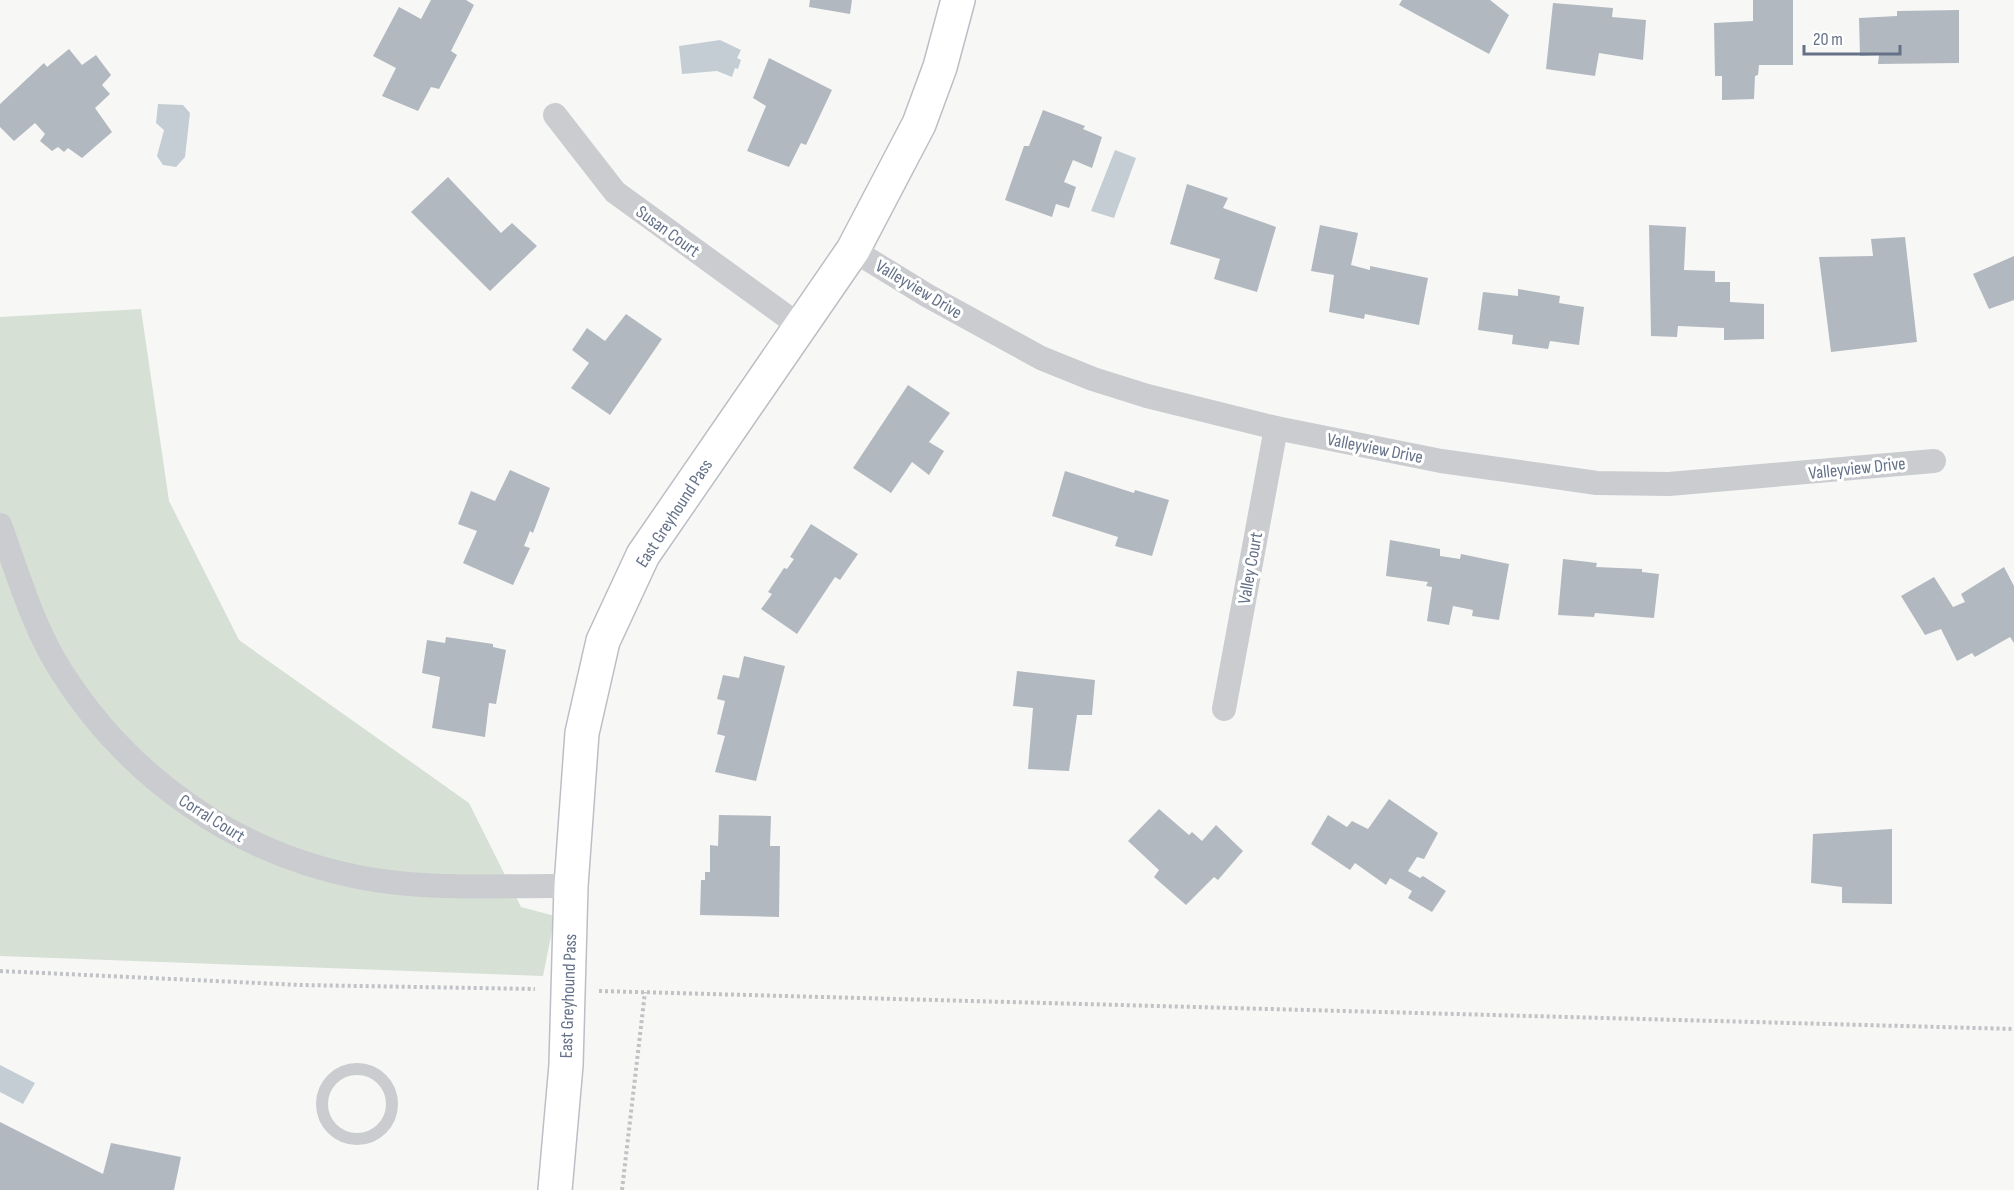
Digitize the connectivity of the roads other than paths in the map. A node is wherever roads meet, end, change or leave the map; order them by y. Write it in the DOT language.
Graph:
graph roads {
  1 [pos="958,0"];
  2 [pos="555,115"];
  3 [pos="853,250"];
  4 [pos="801,327"];
  5 [pos="1276,428"];
  6 [pos="1934,460"];
  7 [pos="0,525"];
  8 [pos="1224,709"];
  9 [pos="571,886"];
  10 [pos="336,1132"];
  11 [pos="555,1190"];
  1 -- 3 [label="street, East Greyhound Pass"];
  2 -- 4 [label="street, Susan Court"];
  3 -- 4 [label="street, East Greyhound Pass"];
  3 -- 5 [label="street, Valleyview Drive"];
  4 -- 9 [label="street, East Greyhound Pass"];
  5 -- 6 [label="street, Valleyview Drive"];
  5 -- 8 [label="street, Valley Court"];
  7 -- 9 [label="street, Corral Court"];
  9 -- 11 [label="street, East Greyhound Pass"];
  10 -- 10 [label="lane"];
}
